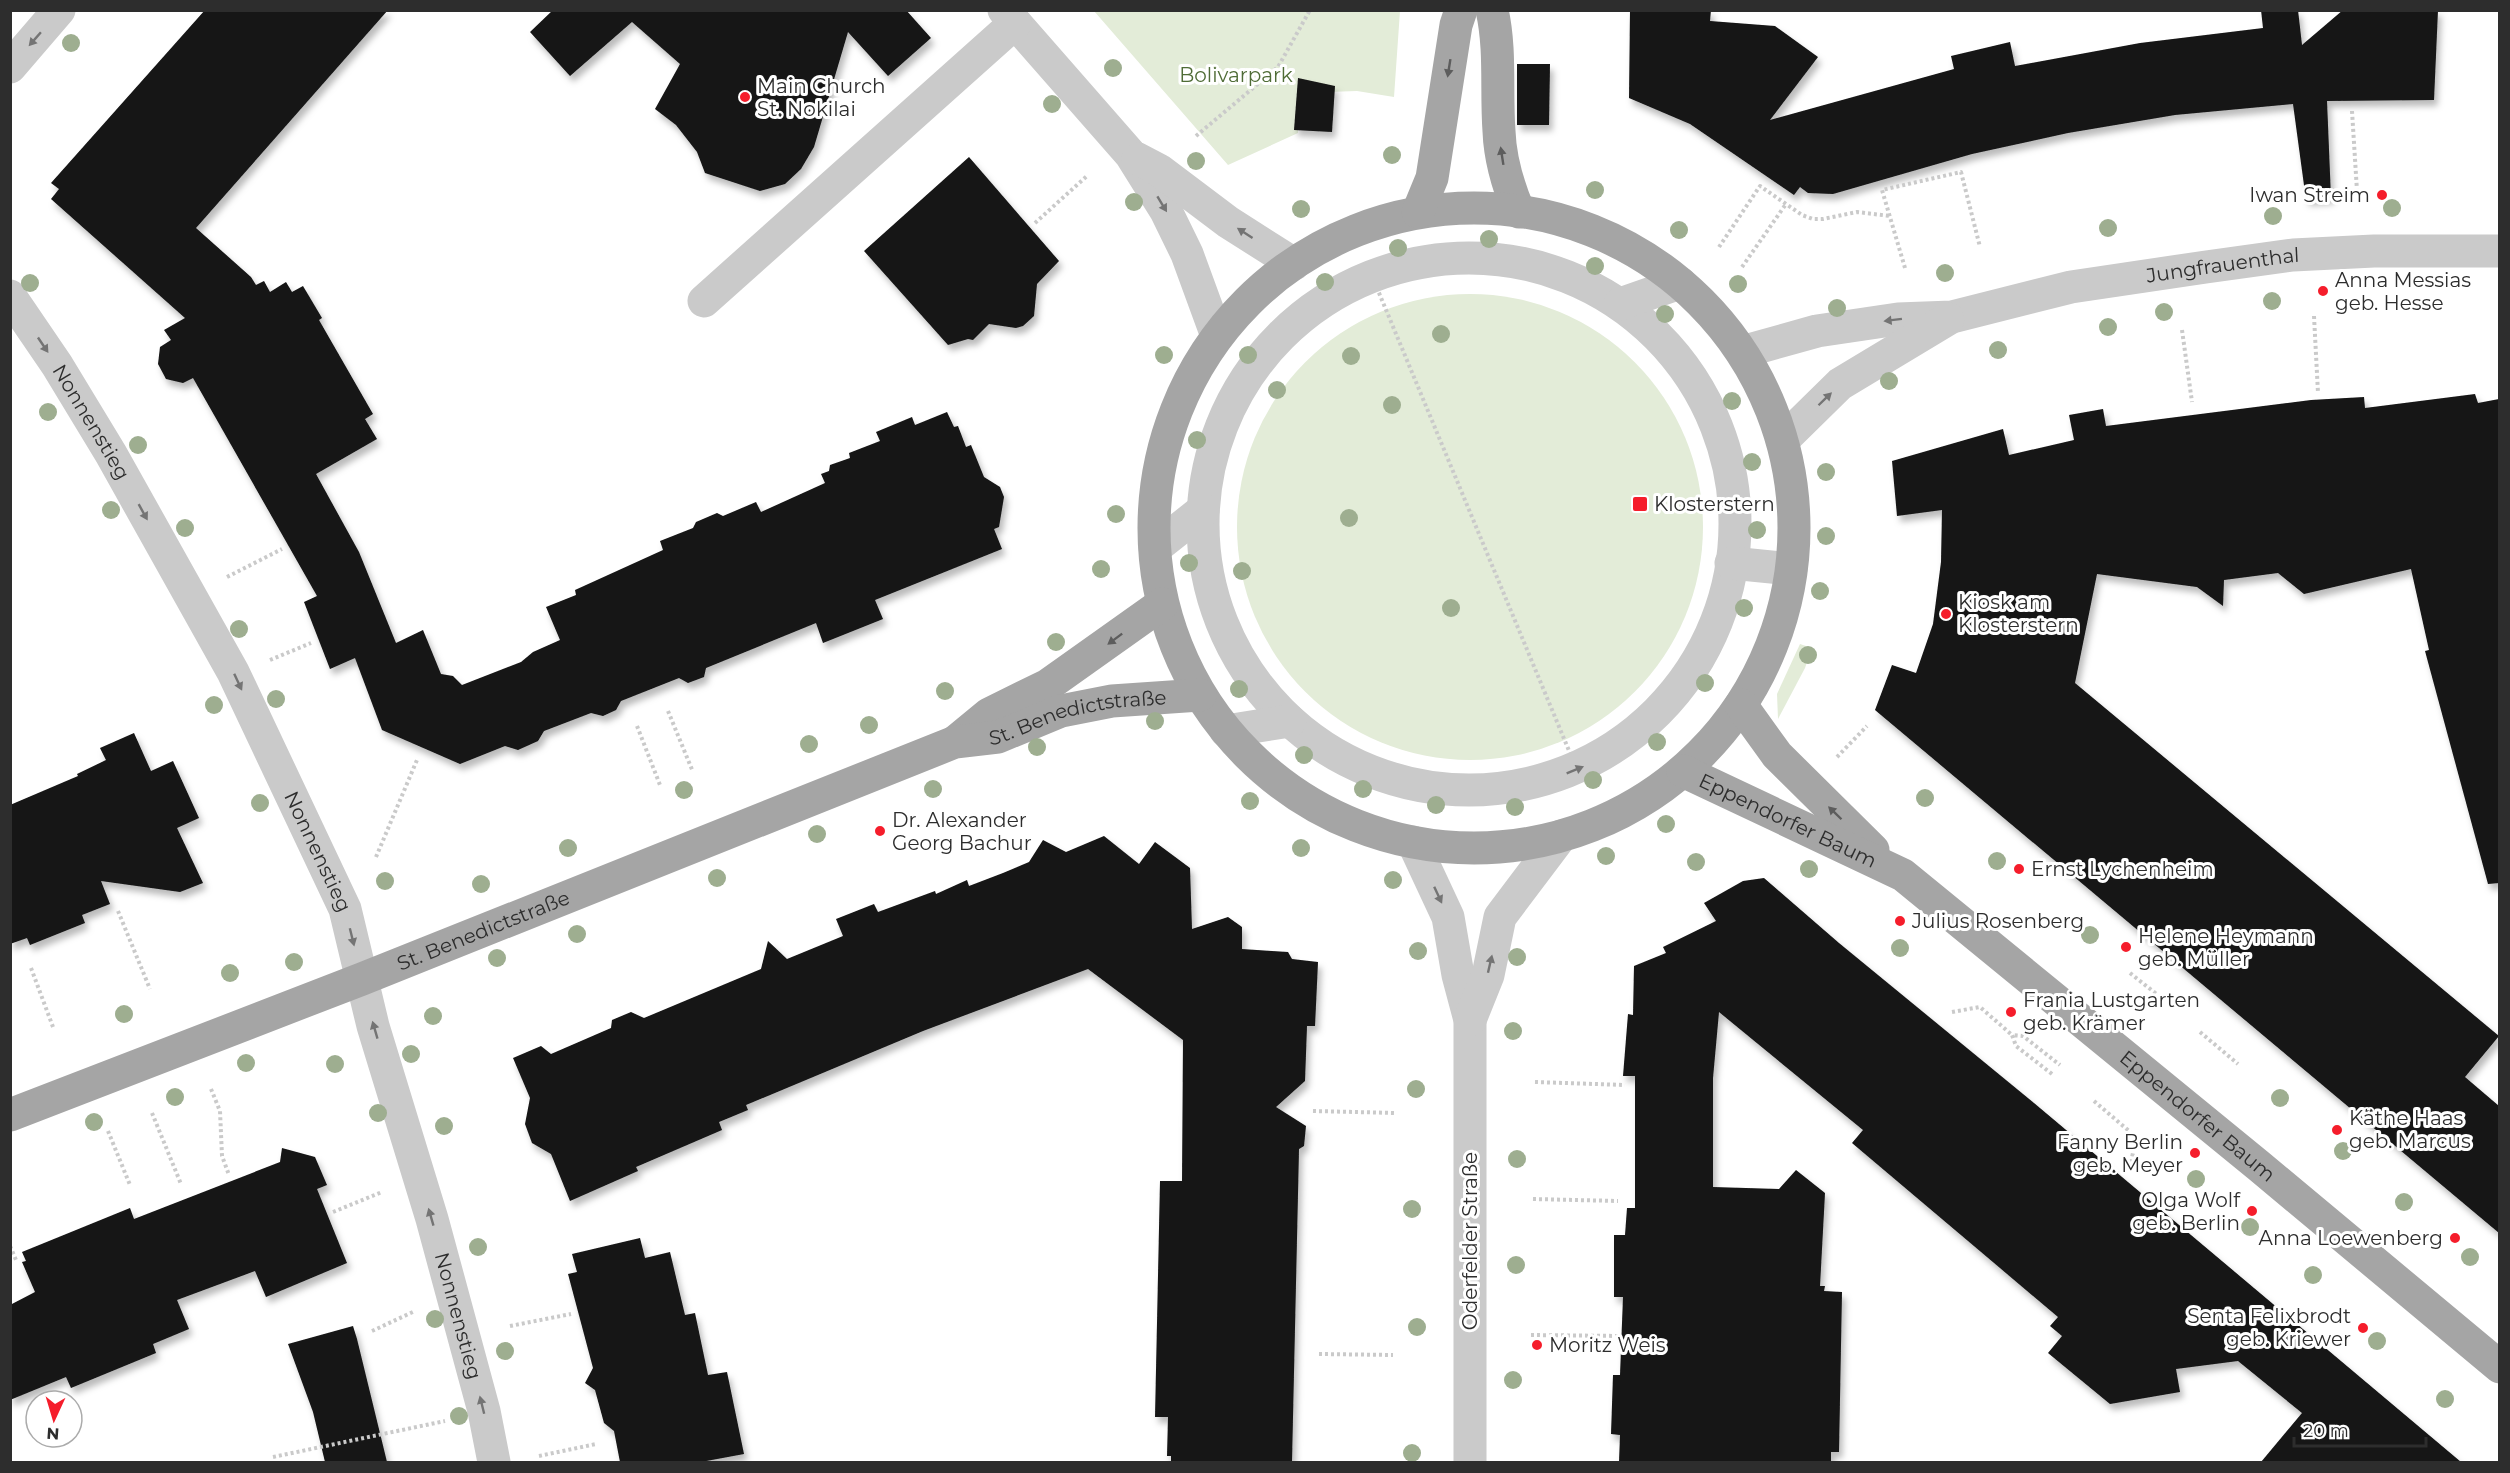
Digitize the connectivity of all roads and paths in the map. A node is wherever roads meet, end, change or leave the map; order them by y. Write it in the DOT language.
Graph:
graph roads {
  1 [pos="58,10"];
  2 [pos="1310,10"];
  3 [pos="1461,10"];
  4 [pos="1492,10"];
  5 [pos="1010,16"];
  6 [pos="10,66"];
  7 [pos="2352,111"];
  8 [pos="1196,136"];
  9 [pos="1131,155"];
  10 [pos="1088,175"];
  11 [pos="2357,191"];
  12 [pos="1786,204"];
  13 [pos="1418,212"];
  14 [pos="1519,212"];
  15 [pos="1890,216"];
  16 [pos="1035,223"];
  17 [pos="1719,247"];
  18 [pos="1980,247"];
  19 [pos="2499,251"];
  20 [pos="1294,264"];
  21 [pos="1742,267"];
  22 [pos="1905,268"];
  23 [pos="1372,276"];
  24 [pos="1680,283"];
  25 [pos="10,296"];
  26 [pos="705,301"];
  27 [pos="1620,304"];
  28 [pos="2314,316"];
  29 [pos="1952,317"];
  30 [pos="2182,330"];
  31 [pos="1217,336"];
  32 [pos="1742,352"];
  33 [pos="2319,393"];
  34 [pos="2192,402"];
  35 [pos="1783,440"];
  36 [pos="1203,510"];
  37 [pos="1155,548"];
  38 [pos="282,549"];
  39 [pos="1731,563"];
  40 [pos="1791,569"];
  41 [pos="227,577"];
  42 [pos="1162,604"];
  43 [pos="311,643"];
  44 [pos="268,662"];
  45 [pos="1200,695"];
  46 [pos="1741,705"];
  47 [pos="668,711"];
  48 [pos="1290,721"];
  49 [pos="637,726"];
  50 [pos="1867,726"];
  51 [pos="1226,731"];
  52 [pos="955,742"];
  53 [pos="417,760"];
  54 [pos="1829,766"];
  55 [pos="1577,770"];
  56 [pos="1683,771"];
  57 [pos="693,772"];
  58 [pos="660,785"];
  59 [pos="1561,836"];
  60 [pos="1413,842"];
  61 [pos="376,857"];
  62 [pos="1892,868"];
  63 [pos="118,911"];
  64 [pos="31,968"];
  65 [pos="2130,973"];
  66 [pos="362,979"];
  67 [pos="150,989"];
  68 [pos="2164,1000"];
  69 [pos="1952,1012"];
  70 [pos="1470,1020"];
  71 [pos="53,1027"];
  72 [pos="2200,1032"];
  73 [pos="2012,1035"];
  74 [pos="2238,1064"];
  75 [pos="2060,1065"];
  76 [pos="2052,1074"];
  77 [pos="1535,1082"];
  78 [pos="1625,1085"];
  79 [pos="210,1089"];
  80 [pos="2094,1101"];
  81 [pos="1313,1111"];
  82 [pos="152,1113"];
  83 [pos="1396,1113"];
  84 [pos="10,1115"];
  85 [pos="108,1131"];
  86 [pos="2131,1164"];
  87 [pos="230,1174"];
  88 [pos="181,1184"];
  89 [pos="130,1185"];
  90 [pos="391,1189"];
  91 [pos="1533,1199"];
  92 [pos="1618,1201"];
  93 [pos="333,1212"];
  94 [pos="10,1246"];
  95 [pos="16,1260"];
  96 [pos="423,1307"];
  97 [pos="571,1314"];
  98 [pos="510,1326"];
  99 [pos="372,1331"];
  100 [pos="1531,1335"];
  101 [pos="1621,1336"];
  102 [pos="1319,1354"];
  103 [pos="1393,1355"];
  104 [pos="2499,1367"];
  105 [pos="449,1420"];
  106 [pos="596,1444"];
  107 [pos="539,1456"];
  108 [pos="273,1457"];
  109 [pos="494,1462"];
  110 [pos="1470,1462"];
  1 -- 6 [label="street, one-way"];
  2 -- 8 [label="path"];
  3 -- 13 [label="main road, one-way"];
  14 -- 4 [label="main road, one-way"];
  5 -- 9 [label="street"];
  5 -- 26 [label="street"];
  7 -- 11 [label="path"];
  20 -- 9 [label="street, one-way"];
  9 -- 31 [label="street, one-way"];
  10 -- 16 [label="path"];
  12 -- 15 [label="path"];
  12 -- 17 [label="path"];
  12 -- 21 [label="path"];
  13 -- 14 [label="main road"];
  13 -- 20 [label="main road"];
  14 -- 24 [label="main road"];
  15 -- 18 [label="path"];
  15 -- 22 [label="path"];
  19 -- 29 [label="street, Jungfrauenthal"];
  20 -- 31 [label="main road"];
  23 -- 27 [label="street"];
  23 -- 36 [label="street"];
  23 -- 55 [label="path"];
  24 -- 27 [label="street"];
  24 -- 32 [label="main road"];
  25 -- 66 [label="street, Nonnenstieg, one-way"];
  27 -- 39 [label="street"];
  28 -- 33 [label="path"];
  29 -- 32 [label="street, Jungfrauenthal, one-way"];
  35 -- 29 [label="street, Jungfrauenthal, one-way"];
  30 -- 34 [label="path"];
  31 -- 37 [label="main road"];
  32 -- 35 [label="main road"];
  35 -- 40 [label="main road"];
  36 -- 37 [label="street"];
  36 -- 48 [label="street"];
  37 -- 42 [label="main road"];
  38 -- 41 [label="path"];
  39 -- 40 [label="street"];
  39 -- 55 [label="street"];
  40 -- 46 [label="main road"];
  42 -- 45 [label="main road"];
  42 -- 52 [label="main road, St. Benedictstraße, one-way"];
  43 -- 44 [label="path"];
  45 -- 51 [label="main road"];
  45 -- 52 [label="main road, St. Benedictstraße"];
  46 -- 56 [label="main road"];
  62 -- 46 [label="main road, Eppendorfer Baum, one-way"];
  47 -- 57 [label="path"];
  48 -- 51 [label="street"];
  48 -- 55 [label="street, one-way"];
  49 -- 58 [label="path"];
  50 -- 54 [label="path"];
  51 -- 60 [label="main road"];
  52 -- 66 [label="main road, St. Benedictstraße"];
  53 -- 61 [label="path"];
  56 -- 59 [label="main road"];
  56 -- 62 [label="main road, Eppendorfer Baum"];
  59 -- 60 [label="main road"];
  70 -- 59 [label="street, Oderfelder Straße, one-way"];
  60 -- 70 [label="street, Oderfelder Straße, one-way"];
  62 -- 104 [label="main road, Eppendorfer Baum"];
  63 -- 67 [label="path"];
  64 -- 71 [label="path"];
  65 -- 68 [label="path"];
  66 -- 84 [label="main road, St. Benedictstraße"];
  109 -- 66 [label="street, Nonnenstieg, one-way"];
  69 -- 73 [label="path"];
  70 -- 110 [label="street, Oderfelder Straße"];
  72 -- 74 [label="path"];
  73 -- 75 [label="path"];
  73 -- 76 [label="path"];
  77 -- 78 [label="path"];
  79 -- 87 [label="path"];
  80 -- 86 [label="path"];
  81 -- 83 [label="path"];
  82 -- 88 [label="path"];
  85 -- 89 [label="path"];
  90 -- 93 [label="path"];
  91 -- 92 [label="path"];
  94 -- 95 [label="path"];
  96 -- 99 [label="path"];
  97 -- 98 [label="path"];
  100 -- 101 [label="path"];
  102 -- 103 [label="path"];
  105 -- 108 [label="path"];
  106 -- 107 [label="path"];
}
